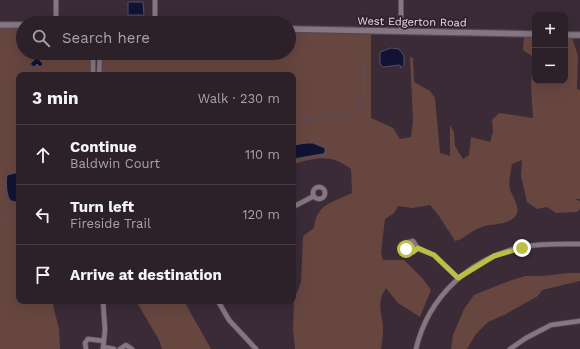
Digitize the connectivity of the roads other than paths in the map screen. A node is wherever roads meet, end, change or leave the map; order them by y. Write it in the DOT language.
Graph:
graph roads {
  1 [pos="56,0"];
  2 [pos="156,0"];
  3 [pos="401,0"];
  4 [pos="56,16"];
  5 [pos="155,16"];
  6 [pos="0,25"];
  7 [pos="16,25"];
  8 [pos="296,29"];
  9 [pos="401,31"];
  10 [pos="532,34"];
  11 [pos="568,35"];
  12 [pos="580,35"];
  13 [pos="93,60"];
  14 [pos="100,60"];
  15 [pos="93,72"];
  16 [pos="99,72"];
  17 [pos="314,196"];
  18 [pos="296,205"];
  19 [pos="580,244"];
  20 [pos="418,248"];
  21 [pos="458,278"];
  22 [pos="103,304"];
  23 [pos="220,304"];
  24 [pos="580,321"];
  25 [pos="104,341"];
  26 [pos="103,348"];
  27 [pos="86,349"];
  28 [pos="114,349"];
  29 [pos="120,349"];
  30 [pos="132,349"];
  31 [pos="256,349"];
  32 [pos="416,349"];
  33 [pos="510,349"];
  1 -- 4 [label="street"];
  2 -- 5 [label="street"];
  3 -- 9 [label="street"];
  6 -- 7 [label="street"];
  8 -- 9 [label="street, West Edgerton Road"];
  9 -- 10 [label="street, West Edgerton Road"];
  11 -- 12 [label="street"];
  13 -- 15 [label="street"];
  14 -- 16 [label="street"];
  17 -- 18 [label="street"];
  19 -- 21 [label="street"];
  20 -- 21 [label="street"];
  21 -- 32 [label="street"];
  22 -- 25 [label="street"];
  23 -- 31 [label="street"];
  24 -- 33 [label="street"];
  25 -- 26 [label="street"];
  25 -- 27 [label="street"];
  26 -- 28 [label="street"];
  29 -- 30 [label="street"];
}
